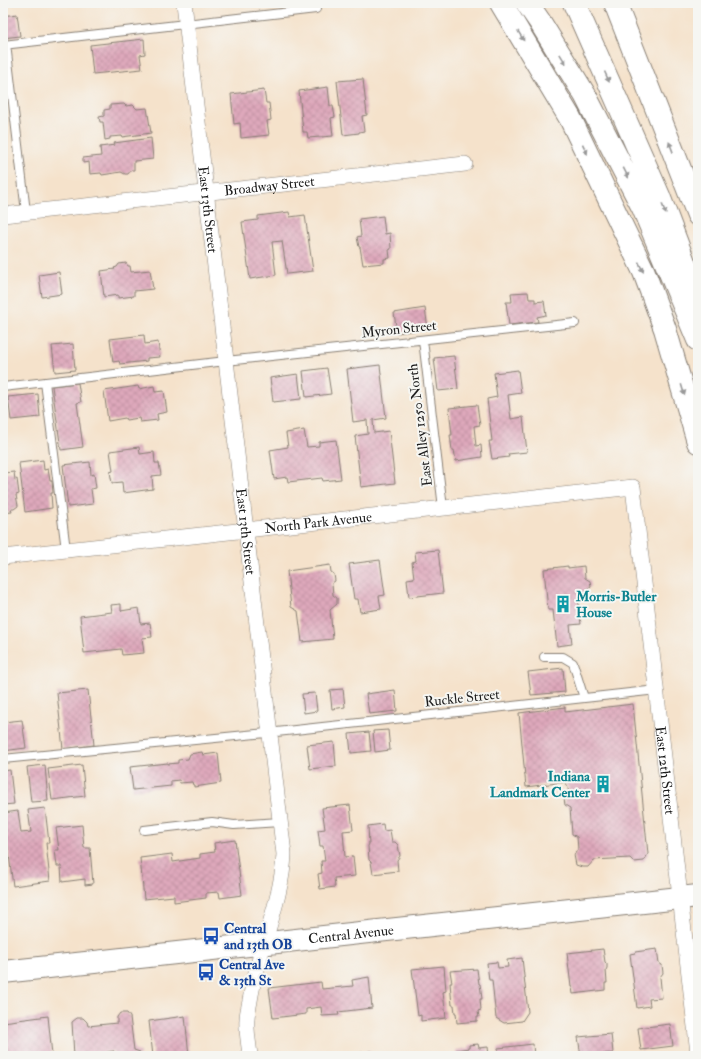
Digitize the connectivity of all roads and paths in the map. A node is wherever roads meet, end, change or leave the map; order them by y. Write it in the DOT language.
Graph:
graph roads {
  1 [pos="184,3"];
  2 [pos="501,3"];
  3 [pos="527,3"];
  4 [pos="574,3"];
  5 [pos="615,3"];
  6 [pos="618,3"];
  7 [pos="316,9"];
  8 [pos="186,23"];
  9 [pos="5,45"];
  10 [pos="635,53"];
  11 [pos="465,164"];
  12 [pos="206,192"];
  13 [pos="26,212"];
  14 [pos="3,215"];
  15 [pos="698,215"];
  16 [pos="698,299"];
  17 [pos="575,323"];
  18 [pos="423,340"];
  19 [pos="698,340"];
  20 [pos="226,361"];
  21 [pos="45,382"];
  22 [pos="3,387"];
  23 [pos="698,442"];
  24 [pos="633,487"];
  25 [pos="443,508"];
  26 [pos="246,530"];
  27 [pos="66,550"];
  28 [pos="3,557"];
  29 [pos="544,657"];
  30 [pos="656,690"];
  31 [pos="584,698"];
  32 [pos="269,732"];
  33 [pos="3,759"];
  34 [pos="280,822"];
  35 [pos="144,830"];
  36 [pos="689,897"];
  37 [pos="265,943"];
  38 [pos="3,972"];
  39 [pos="698,1053"];
  40 [pos="250,1056"];
  1 -- 8 [label="street, East 13th Street"];
  2 -- 23 [label="main road, one-way"];
  3 -- 19 [label="main road, one-way"];
  4 -- 16 [label="main road, one-way"];
  5 -- 10 [label="main road"];
  6 -- 10 [label="main road"];
  7 -- 8 [label="lane"];
  8 -- 9 [label="lane"];
  8 -- 12 [label="street, East 13th Street"];
  9 -- 13 [label="lane"];
  15 -- 10 [label="main road, one-way"];
  11 -- 12 [label="street, Broadway Street"];
  12 -- 13 [label="street, Broadway Street"];
  12 -- 20 [label="street, East 13th Street"];
  13 -- 14 [label="street, Broadway Street"];
  17 -- 18 [label="lane, Myron Street"];
  18 -- 20 [label="lane, Myron Street"];
  18 -- 25 [label="lane, East Alley 1250 North"];
  20 -- 21 [label="lane, Myron Street"];
  20 -- 26 [label="street, East 13th Street"];
  21 -- 22 [label="lane, Myron Street"];
  21 -- 27 [label="lane"];
  24 -- 25 [label="street, North Park Avenue"];
  24 -- 30 [label="street, East 12th Street"];
  25 -- 26 [label="street, North Park Avenue"];
  26 -- 27 [label="street, North Park Avenue"];
  26 -- 32 [label="street, East 13th Street"];
  27 -- 28 [label="street, North Park Avenue"];
  29 -- 31 [label="lane"];
  30 -- 31 [label="lane, Ruckle Street"];
  30 -- 36 [label="street, East 12th Street"];
  31 -- 32 [label="lane, Ruckle Street"];
  32 -- 33 [label="lane, Ruckle Street"];
  32 -- 34 [label="street, East 13th Street"];
  34 -- 35 [label="lane"];
  34 -- 37 [label="street, East 13th Street"];
  36 -- 37 [label="main road, Central Avenue"];
  36 -- 39 [label="street, East 12th Street"];
  37 -- 38 [label="main road, Central Avenue"];
  37 -- 40 [label="street, East 13th Street"];
}
